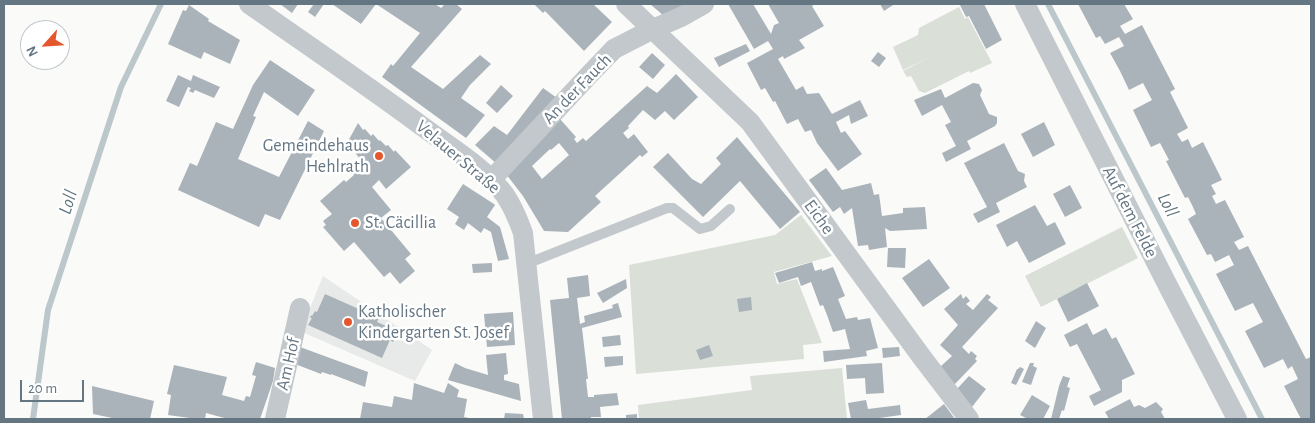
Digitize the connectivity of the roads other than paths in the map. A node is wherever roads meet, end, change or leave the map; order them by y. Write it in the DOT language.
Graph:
graph roads {
  1 [pos="248,4"];
  2 [pos="626,4"];
  3 [pos="704,4"];
  4 [pos="1025,4"];
  5 [pos="652,29"];
  6 [pos="491,180"];
  7 [pos="730,209"];
  8 [pos="526,264"];
  9 [pos="300,308"];
  10 [pos="275,419"];
  11 [pos="542,419"];
  12 [pos="969,419"];
  13 [pos="1237,419"];
  1 -- 6 [label="street, Velauer Straße"];
  2 -- 5 [label="street, Eiche"];
  3 -- 5 [label="street, An der Fauch"];
  4 -- 13 [label="street, Auf dem Felde"];
  5 -- 6 [label="street, An der Fauch"];
  5 -- 12 [label="street, Eiche"];
  6 -- 8 [label="street, Velauer Straße"];
  7 -- 8 [label="lane"];
  8 -- 11 [label="street, Velauer Straße"];
  9 -- 10 [label="street, Am Hof"];
}
